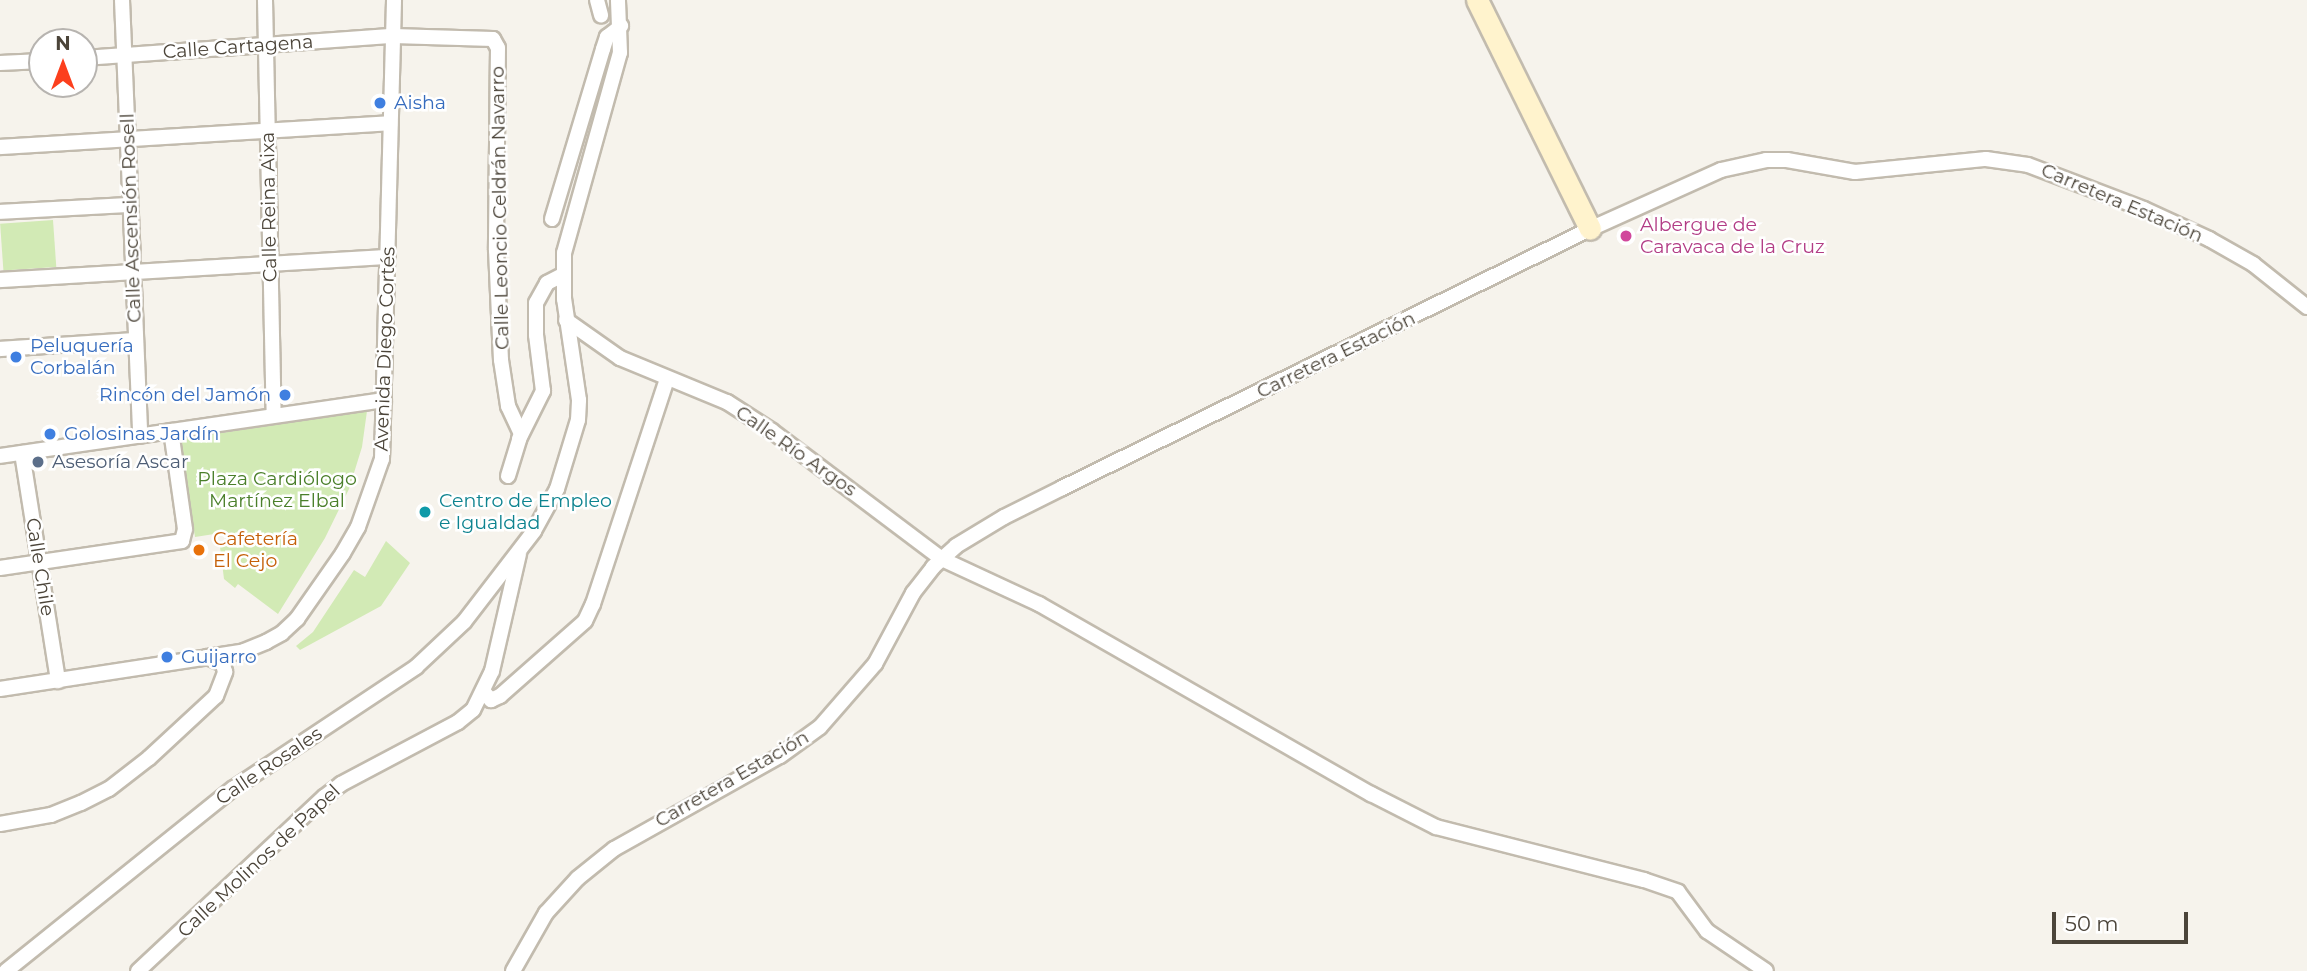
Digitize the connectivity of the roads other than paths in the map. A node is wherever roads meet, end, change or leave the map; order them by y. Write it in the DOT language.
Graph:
graph roads {
  1 [pos="122,0"];
  2 [pos="265,0"];
  3 [pos="394,0"];
  4 [pos="597,0"];
  5 [pos="618,0"];
  6 [pos="1477,0"];
  7 [pos="601,15"];
  8 [pos="621,26"];
  9 [pos="393,36"];
  10 [pos="266,44"];
  11 [pos="124,56"];
  12 [pos="98,57"];
  13 [pos="28,62"];
  14 [pos="0,63"];
  15 [pos="390,123"];
  16 [pos="269,129"];
  17 [pos="129,138"];
  18 [pos="0,147"];
  19 [pos="130,205"];
  20 [pos="0,212"];
  21 [pos="552,219"];
  22 [pos="1590,229"];
  23 [pos="387,257"];
  24 [pos="269,264"];
  25 [pos="132,272"];
  26 [pos="563,275"];
  27 [pos="0,280"];
  28 [pos="2307,307"];
  29 [pos="566,320"];
  30 [pos="135,340"];
  31 [pos="0,349"];
  32 [pos="667,379"];
  33 [pos="384,400"];
  34 [pos="274,414"];
  35 [pos="171,431"];
  36 [pos="522,433"];
  37 [pos="140,436"];
  38 [pos="22,453"];
  39 [pos="0,456"];
  40 [pos="508,476"];
  41 [pos="520,550"];
  42 [pos="942,559"];
  43 [pos="39,562"];
  44 [pos="0,568"];
  45 [pos="208,657"];
  46 [pos="58,681"];
  47 [pos="0,689"];
  48 [pos="484,692"];
  49 [pos="0,824"];
  50 [pos="6,971"];
  51 [pos="138,971"];
  52 [pos="513,971"];
  53 [pos="1766,971"];
  1 -- 11 [label="street, Calle Ascensión Rosell"];
  2 -- 10 [label="street, Calle Reina Aixa"];
  3 -- 9 [label="street, Avenida Diego Cortés"];
  4 -- 7 [label="street"];
  5 -- 8 [label="street, Calle Molinos de Papel"];
  6 -- 22 [label="street"];
  8 -- 21 [label="street"];
  8 -- 26 [label="street, Calle Molinos de Papel"];
  9 -- 10 [label="street, Calle Cartagena"];
  9 -- 15 [label="street, Avenida Diego Cortés"];
  9 -- 36 [label="street, Calle Leoncio Celdrán Navarro"];
  10 -- 11 [label="street, Calle Cartagena"];
  10 -- 16 [label="street, Calle Reina Aixa"];
  11 -- 12 [label="street, Calle Cartagena"];
  11 -- 17 [label="street, Calle Ascensión Rosell"];
  13 -- 14 [label="street"];
  15 -- 16 [label="street"];
  15 -- 23 [label="street, Avenida Diego Cortés"];
  16 -- 17 [label="street"];
  16 -- 24 [label="street, Calle Reina Aixa"];
  17 -- 18 [label="street"];
  17 -- 19 [label="street, Calle Ascensión Rosell"];
  19 -- 20 [label="street"];
  19 -- 25 [label="street, Calle Ascensión Rosell"];
  22 -- 28 [label="street, Carretera Estación"];
  22 -- 42 [label="street, Carretera Estación"];
  23 -- 24 [label="street"];
  23 -- 33 [label="street, Avenida Diego Cortés"];
  24 -- 25 [label="street"];
  24 -- 34 [label="street, Calle Reina Aixa"];
  25 -- 27 [label="street"];
  25 -- 30 [label="street, Calle Ascensión Rosell"];
  26 -- 29 [label="street, Calle Molinos de Papel"];
  26 -- 36 [label="street"];
  29 -- 32 [label="street, Calle Río Argos"];
  29 -- 41 [label="street, Calle Molinos de Papel"];
  30 -- 31 [label="street"];
  30 -- 37 [label="street, Calle Ascensión Rosell"];
  32 -- 42 [label="street, Calle Río Argos"];
  32 -- 48 [label="street"];
  33 -- 34 [label="street"];
  33 -- 45 [label="street, Avenida Diego Cortés"];
  34 -- 35 [label="street"];
  35 -- 37 [label="street"];
  35 -- 43 [label="street"];
  36 -- 40 [label="street"];
  37 -- 38 [label="street"];
  38 -- 39 [label="street"];
  38 -- 43 [label="street, Calle Chile"];
  41 -- 48 [label="street, Calle Molinos de Papel"];
  41 -- 50 [label="street, Calle Rosales"];
  42 -- 52 [label="street, Carretera Estación"];
  42 -- 53 [label="street, Calle Río Argos"];
  43 -- 44 [label="street"];
  43 -- 46 [label="street, Calle Chile"];
  45 -- 46 [label="street, Avenida Diego Cortés"];
  45 -- 49 [label="street"];
  46 -- 47 [label="street, Avenida Diego Cortés"];
  48 -- 51 [label="street, Calle Molinos de Papel"];
}
